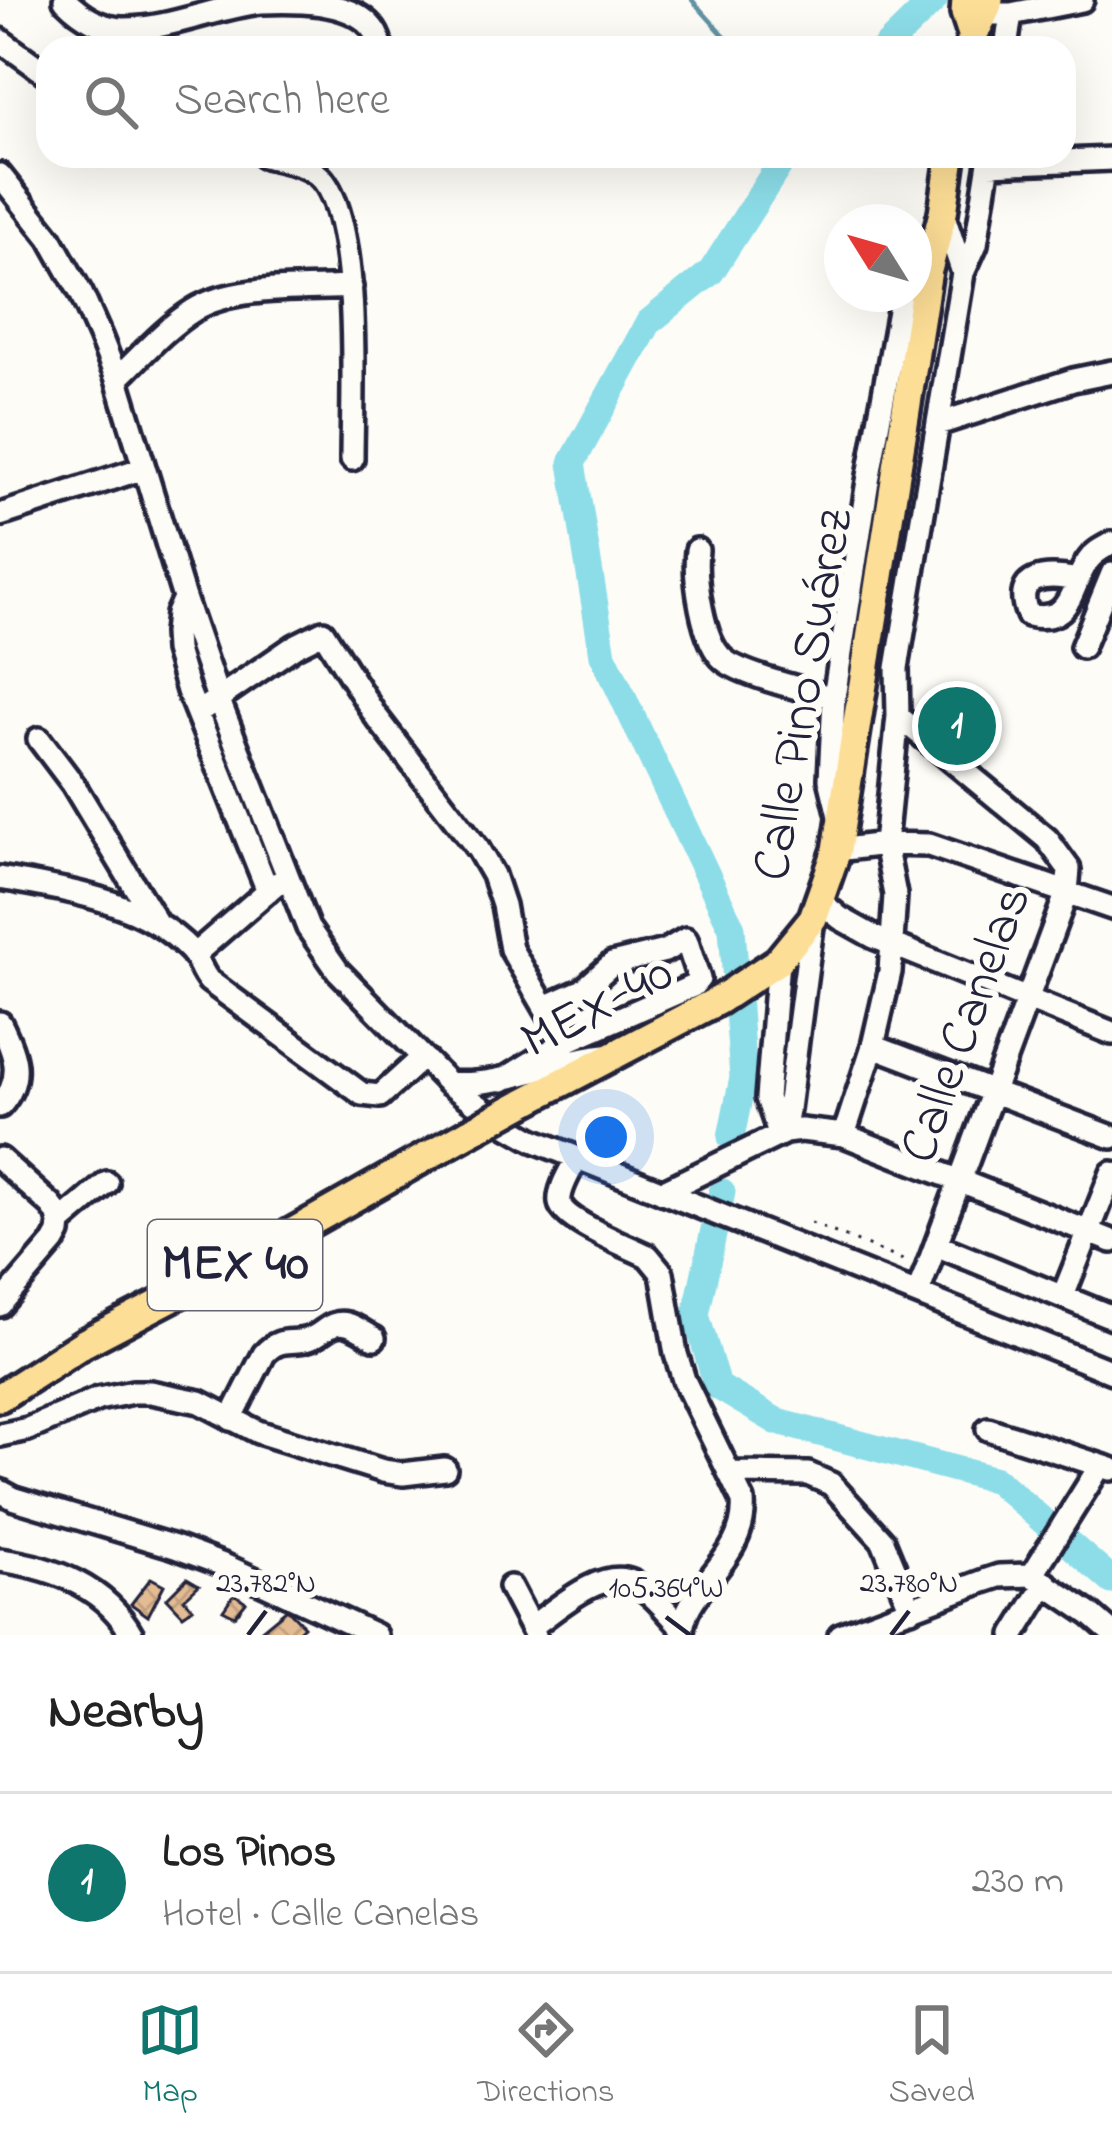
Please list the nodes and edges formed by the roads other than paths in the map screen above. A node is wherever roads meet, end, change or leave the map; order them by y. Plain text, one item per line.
1 (65, 0) edge
2 (1082, 0) edge
3 (980, 18) edge
4 (379, 36) edge
5 (0, 40) edge
6 (36, 66) edge
7 (1076, 159) edge
8 (1112, 159) edge
9 (306, 168) edge
10 (949, 168) edge
11 (989, 168) edge
12 (0, 176) edge
13 (943, 214) junction
14 (932, 244) edge
15 (963, 273) junction
16 (351, 286) junction
17 (899, 312) edge
18 (917, 312) edge
19 (1112, 372) edge
20 (117, 379) junction
21 (938, 424) junction
22 (352, 459) dead end
23 (144, 468) junction
24 (0, 515) edge
25 (1112, 543) edge
26 (697, 550) dead end
27 (1112, 574) edge
28 (1066, 578) junction
29 (184, 598) junction
30 (1082, 647) dead end
31 (218, 698) junction
32 (834, 698) junction
33 (196, 713) junction
34 (898, 716) junction
35 (38, 739) dead end
36 (249, 777) junction
37 (226, 788) junction
38 (839, 837) junction
39 (885, 844) junction
40 (286, 875) junction
41 (0, 878) edge
42 (268, 891) junction
43 (1067, 892) junction
44 (1112, 908) edge
45 (817, 910) junction
46 (160, 927) junction
47 (893, 945) junction
48 (195, 954) junction
49 (778, 961) junction
50 (1027, 999) junction
51 (545, 1007) junction
52 (0, 1022) edge
53 (1112, 1033) edge
54 (566, 1042) junction
55 (873, 1046) junction
56 (612, 1055) junction
57 (422, 1058) junction
58 (503, 1080) junction
59 (448, 1083) junction
60 (993, 1092) junction
61 (0, 1106) edge
62 (785, 1132) junction
63 (844, 1135) junction
64 (1112, 1137) edge
65 (577, 1158) junction
66 (0, 1159) edge
67 (1112, 1173) edge
68 (959, 1180) junction
69 (106, 1183) dead end
70 (662, 1192) junction
71 (60, 1223) junction
72 (1088, 1231) junction
73 (1112, 1241) edge
74 (936, 1245) junction
75 (918, 1293) junction
76 (1063, 1296) junction
77 (0, 1305) edge
78 (1112, 1317) edge
79 (374, 1338) dead end
80 (1112, 1372) edge
81 (0, 1397) edge
82 (231, 1419) junction
83 (988, 1430) dead end
84 (0, 1435) edge
85 (1106, 1468) edge
86 (445, 1469) dead end
87 (731, 1473) junction
88 (0, 1491) edge
89 (0, 1560) edge
90 (1040, 1572) junction
91 (510, 1587) dead end
92 (911, 1609) junction
93 (533, 1631) edge
94 (682, 1631) edge
95 (1112, 1633) edge
96 (131, 1635) edge
97 (375, 1635) edge
98 (840, 1635) edge
99 (1014, 1635) edge

1 - 4 street
2 - 3 street
5 - 6 street
7 - 8 street
9 - 16 street
10 - 13 main road, MEX 40
11 - 15 street
12 - 20 street
13 - 14 main road, MEX 40
13 - 15 street
15 - 21 street
16 - 20 street
16 - 22 street
17 - 32 street
18 - 38 main road, Calle Pino Suárez / MEX 40
19 - 21 street
20 - 23 street
21 - 34 street
23 - 24 street
23 - 29 street
25 - 28 street
26 - 32 street
27 - 30 street
28 - 28 street
29 - 31 street
29 - 33 street
31 - 33 street
31 - 36 street
31 - 51 street
32 - 38 street
33 - 37 street
34 - 39 street
34 - 43 street, Calle Canelas
35 - 46 street
36 - 37 street
36 - 40 street
37 - 42 street
38 - 39 street
38 - 45 main road, Calle Pino Suárez / MEX 40
39 - 43 street
39 - 47 street
40 - 42 street
40 - 57 street
41 - 46 street
42 - 48 street
43 - 44 street
43 - 50 street, Calle Canelas
45 - 47 street
45 - 49 main road, Calle Pino Suárez / MEX 40
45 - 62 street
46 - 48 street
47 - 50 street
47 - 55 street
48 - 57 street
49 - 56 main road, MEX-40 / MEX 40
49 - 62 street
50 - 53 street
50 - 60 street, Calle Canelas
51 - 54 street
51 - 54 street
52 - 61 street
54 - 58 street
55 - 60 street
55 - 63 street
56 - 58 street
56 - 81 main road, MEX-40 / MEX 40, bridge
57 - 59 street
58 - 59 street
59 - 65 street
60 - 64 street
60 - 68 street, Calle Canelas
62 - 63 street
62 - 70 street
63 - 68 street
65 - 70 street
65 - 87 street
66 - 71 street
67 - 72 street
68 - 72 street
68 - 74 street, Calle Canelas
69 - 71 street
70 - 75 street
71 - 77 street
72 - 73 street
72 - 76 street
74 - 75 street, Calle Canelas
74 - 76 street
75 - 80 street
76 - 78 street
79 - 82 street
82 - 84 street
82 - 86 street
83 - 85 street
85 - 90 street
87 - 92 street
87 - 94 street
88 - 97 street
89 - 96 street
90 - 92 street
90 - 95 street
90 - 99 street
91 - 93 street
92 - 98 street
93 - 94 street

